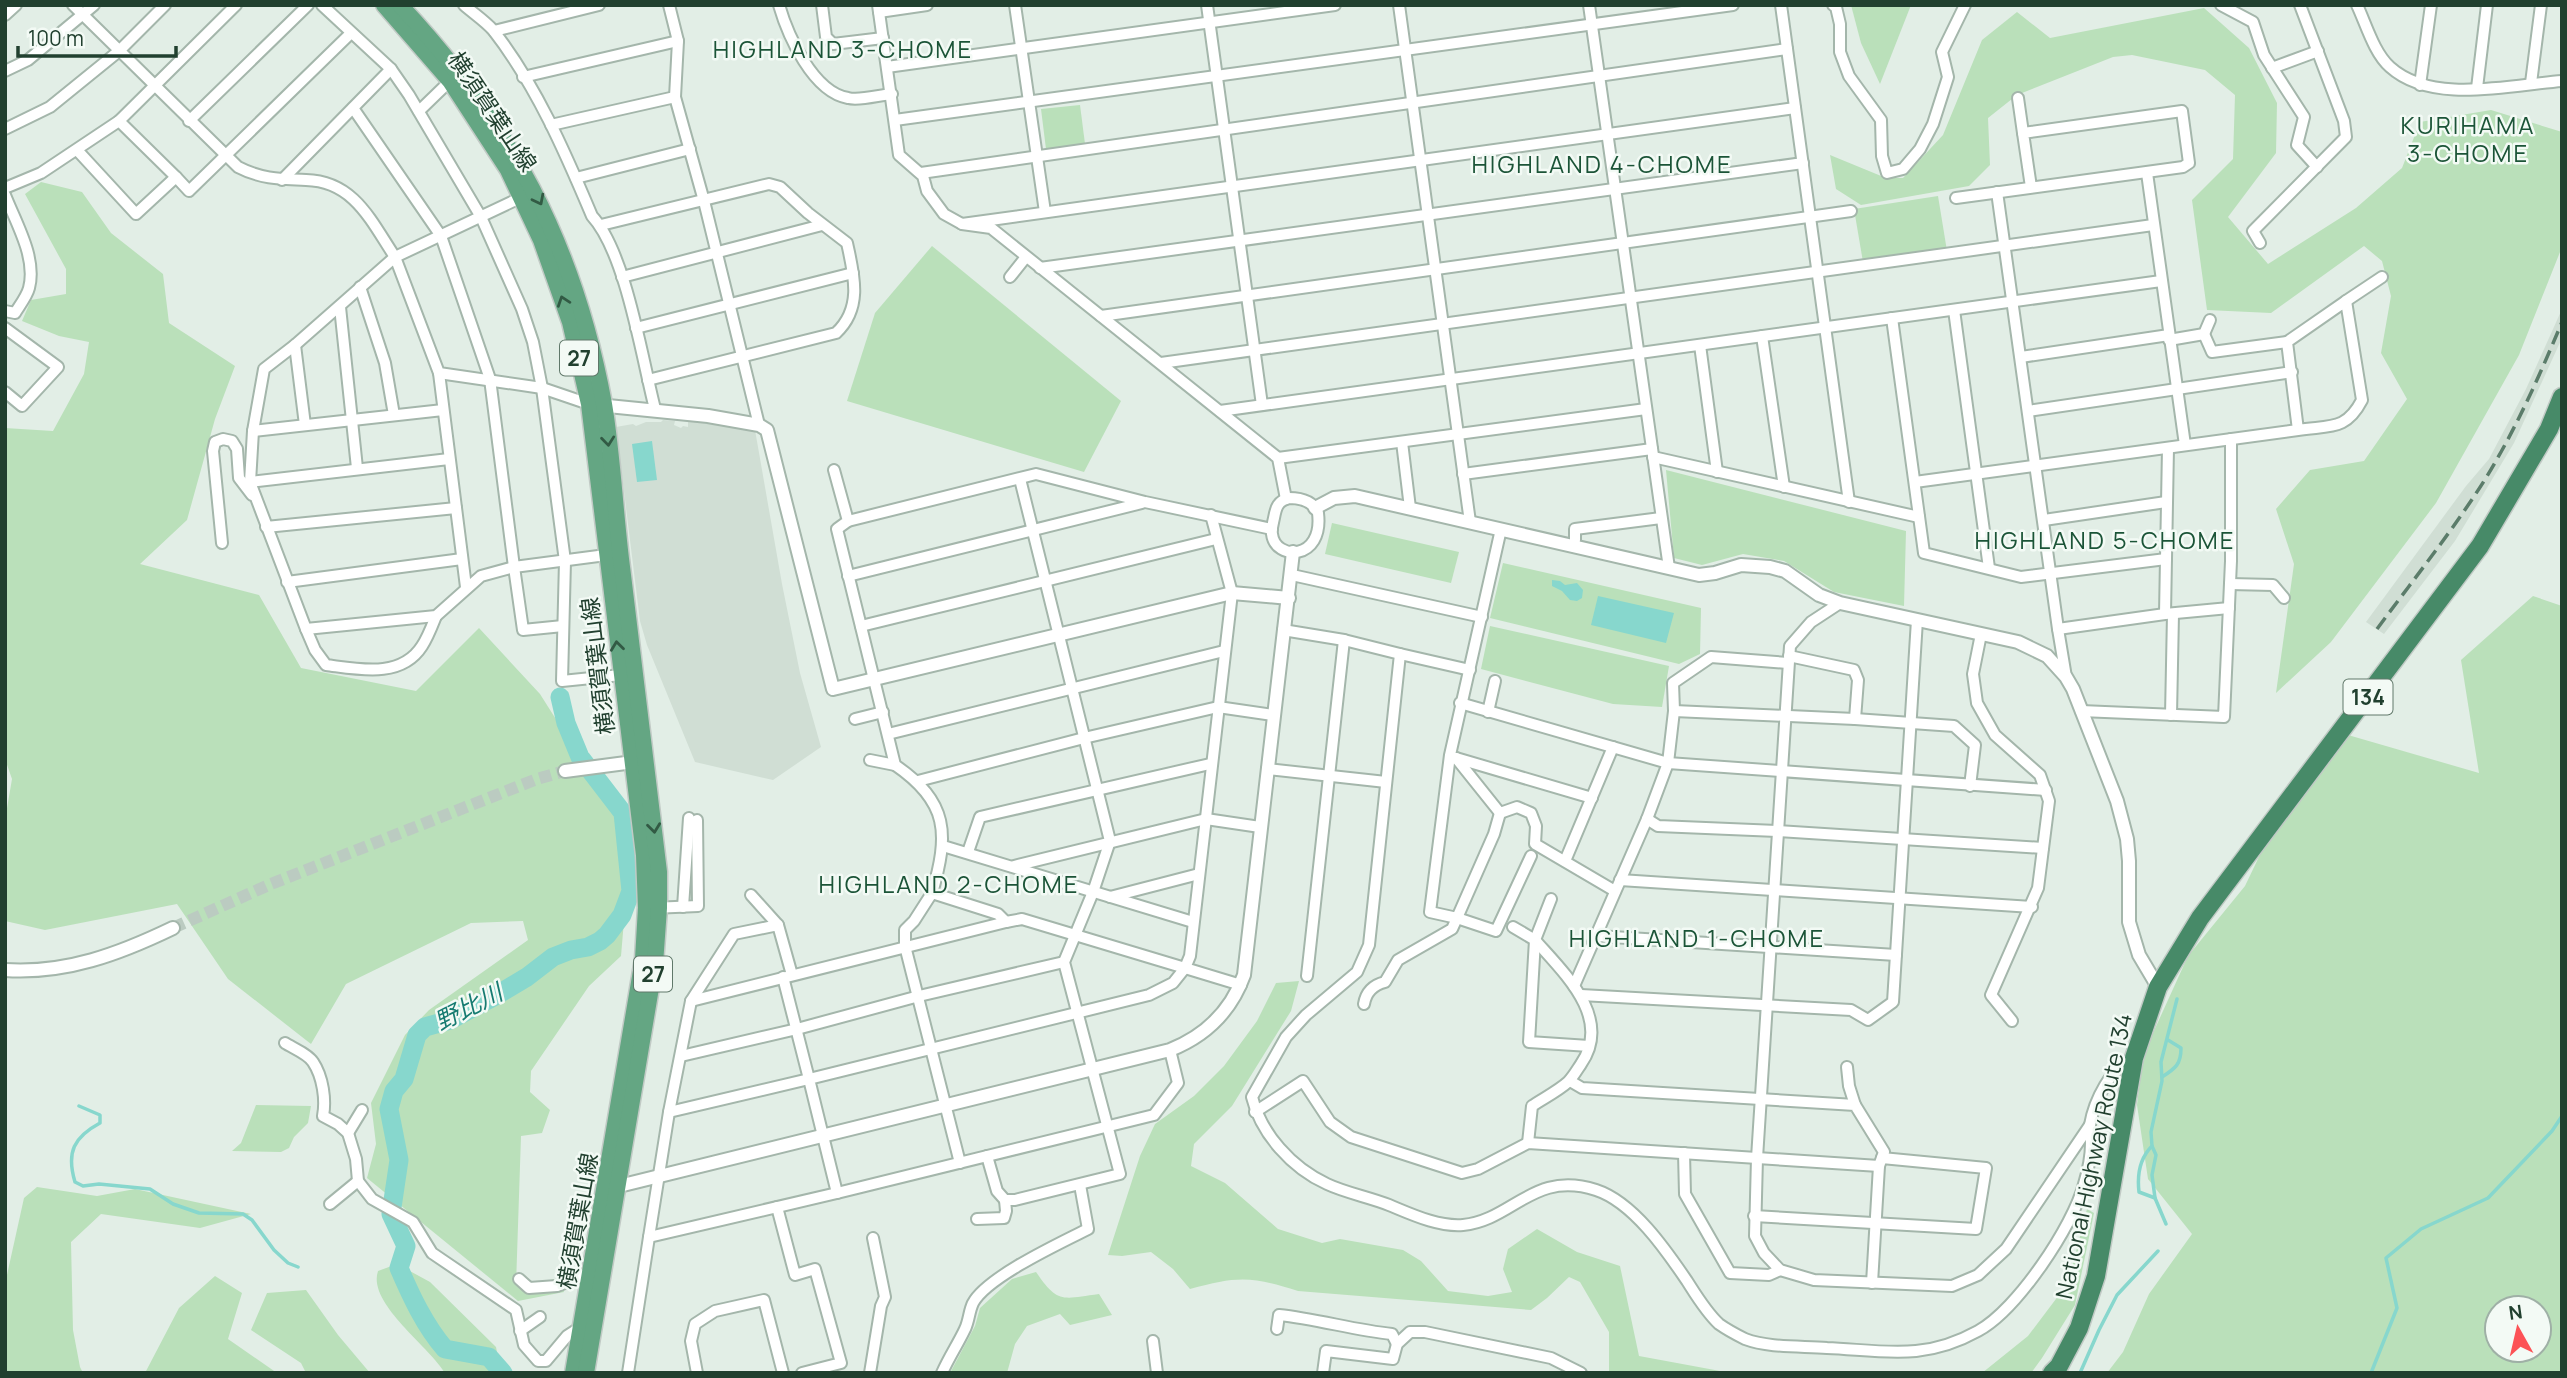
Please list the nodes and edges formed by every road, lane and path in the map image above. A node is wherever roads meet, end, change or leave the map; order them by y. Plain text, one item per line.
1 (16, 5) edge
2 (73, 5) edge
3 (94, 5) edge
4 (165, 5) edge
5 (236, 5) edge
6 (308, 5) edge
7 (322, 5) edge
8 (384, 5) edge
9 (400, 5) edge
10 (464, 5) edge
11 (599, 5) edge
12 (669, 5) edge
13 (779, 5) edge
14 (822, 5) edge
15 (927, 5) edge
16 (1016, 5) edge
17 (1207, 5) edge
18 (1335, 5) edge
19 (1399, 5) edge
20 (1589, 5) edge
21 (1733, 5) edge
22 (1781, 5) edge
23 (1833, 5) edge
24 (1965, 5) edge
25 (2221, 5) edge
26 (2300, 5) edge
27 (2357, 5) edge
28 (2431, 5) edge
29 (2487, 5) edge
30 (2541, 5) edge
31 (879, 9) edge
32 (5, 15) edge
33 (84, 16) junction
34 (1210, 23) junction
35 (1592, 25) junction
36 (494, 31) junction
37 (350, 34) junction
38 (883, 38) junction
39 (678, 41) junction
40 (1022, 49) junction
41 (1787, 49) junction
42 (1405, 50) junction
43 (119, 51) junction
44 (2318, 51) junction
45 (887, 67) junction
46 (2272, 68) junction
47 (391, 69) junction
48 (5, 71) edge
49 (1217, 76) junction
50 (1599, 76) junction
51 (523, 77) junction
52 (450, 81) junction
53 (2562, 81) edge
54 (2531, 83) junction
55 (154, 85) junction
56 (2420, 85) junction
57 (2477, 88) junction
58 (892, 94) junction
59 (675, 97) junction
60 (2018, 98) dead end
61 (1029, 102) junction
62 (1412, 103) junction
63 (353, 108) junction
64 (1795, 108) junction
65 (419, 111) junction
66 (895, 120) junction
67 (119, 121) junction
68 (189, 121) junction
69 (551, 125) junction
70 (5, 129) edge
71 (1224, 130) junction
72 (2023, 133) junction
73 (1607, 134) junction
74 (690, 149) junction
75 (77, 150) junction
76 (1037, 156) junction
77 (225, 157) junction
78 (1420, 160) junction
79 (1802, 163) junction
80 (2317, 167) junction
81 (921, 173) junction
82 (2147, 173) junction
83 (176, 177) junction
84 (576, 178) junction
85 (282, 180) junction
86 (1232, 186) junction
87 (2031, 187) junction
88 (5, 188) edge
89 (1615, 189) junction
90 (1997, 192) junction
91 (5, 195) edge
92 (522, 197) junction
93 (1956, 198) dead end
94 (704, 201) junction
95 (1851, 211) dead end
96 (1045, 212) junction
97 (1428, 215) junction
98 (481, 217) junction
99 (1810, 217) junction
100 (962, 224) junction
101 (601, 225) junction
102 (822, 225) junction
103 (2153, 225) junction
104 (441, 236) junction
105 (1240, 241) junction
106 (1623, 243) junction
107 (2260, 243) dead end
108 (2005, 246) junction
109 (717, 252) junction
110 (394, 257) junction
111 (1026, 257) junction
112 (1040, 268) junction
113 (1435, 269) junction
114 (1818, 272) junction
115 (853, 273) junction
116 (622, 277) junction
117 (1010, 277) dead end
118 (2382, 277) dead end
119 (2161, 281) junction
120 (360, 287) junction
121 (1247, 295) junction
122 (1631, 299) junction
123 (2346, 301) junction
124 (2013, 302) junction
125 (730, 304) junction
126 (340, 307) junction
127 (1954, 310) junction
128 (10, 312) edge
129 (1101, 316) junction
130 (1892, 318) junction
131 (2210, 320) dead end
132 (1443, 324) junction
133 (5, 327) edge
134 (1825, 327) junction
135 (636, 328) junction
136 (2204, 334) junction
137 (1762, 336) junction
138 (2169, 337) junction
139 (2287, 342) junction
140 (295, 345) junction
141 (1700, 345) junction
142 (1255, 350) junction
143 (1638, 353) junction
144 (742, 357) junction
145 (2021, 357) junction
146 (1161, 363) junction
147 (2292, 372) junction
148 (439, 373) junction
149 (490, 379) junction
150 (1450, 379) junction
151 (648, 380) junction
152 (542, 388) junction
153 (2177, 389) junction
154 (5, 392) edge
155 (2562, 397) edge
156 (596, 405) junction
157 (1262, 405) junction
158 (654, 409) junction
159 (1646, 409) junction
160 (443, 410) junction
161 (1220, 411) junction
162 (2028, 411) junction
163 (394, 415) junction
164 (352, 419) junction
165 (305, 425) junction
166 (759, 425) junction
167 (2298, 430) junction
168 (253, 431) junction
169 (1458, 434) junction
170 (2231, 439) junction
171 (1402, 442) junction
172 (2185, 445) junction
173 (2168, 448) junction
174 (1652, 453) junction
175 (1278, 458) junction
176 (449, 459) junction
177 (2036, 466) junction
178 (357, 468) junction
179 (834, 470) dead end
180 (1717, 471) junction
181 (1463, 474) junction
182 (1976, 474) junction
183 (1020, 479) junction
184 (250, 482) junction
185 (1915, 482) junction
186 (1784, 487) junction
187 (1286, 499) junction
188 (1144, 502) junction
189 (1849, 502) junction
190 (2166, 502) junction
191 (258, 503) junction
192 (456, 508) junction
193 (1315, 508) junction
194 (1410, 508) junction
195 (1211, 514) junction
196 (1919, 517) junction
197 (1661, 518) junction
198 (2044, 520) junction
199 (848, 521) junction
200 (1470, 522) junction
201 (266, 527) junction
202 (1272, 529) junction
203 (1502, 529) junction
204 (1033, 530) junction
205 (1216, 539) junction
206 (1575, 540) dead end
207 (222, 543) dead end
208 (1293, 552) junction
209 (606, 555) junction
210 (462, 559) junction
211 (2166, 559) junction
212 (565, 561) junction
213 (514, 566) junction
214 (1669, 568) junction
215 (1989, 568) junction
216 (1292, 575) junction
217 (2050, 575) junction
218 (848, 576) junction
219 (1045, 580) junction
220 (286, 582) junction
221 (2230, 584) junction
222 (466, 587) junction
223 (1232, 593) junction
224 (1289, 598) junction
225 (2284, 598) dead end
226 (1840, 603) junction
227 (2229, 608) junction
228 (2169, 614) junction
229 (436, 616) junction
230 (1482, 617) junction
231 (1917, 620) junction
232 (563, 626) junction
233 (861, 626) junction
234 (306, 629) junction
235 (2058, 629) junction
236 (1283, 630) junction
237 (1982, 634) junction
238 (1059, 635) junction
239 (1344, 640) junction
240 (1223, 651) junction
241 (1400, 654) junction
242 (1789, 659) junction
243 (1470, 670) junction
244 (621, 675) junction
245 (2066, 677) junction
246 (875, 679) junction
247 (1495, 681) dead end
248 (1072, 688) junction
249 (1460, 704) junction
250 (1218, 707) junction
251 (1674, 711) junction
252 (2081, 711) junction
253 (883, 712) junction
254 (1488, 712) junction
255 (1273, 715) junction
256 (1785, 715) junction
257 (2171, 715) junction
258 (855, 719) dead end
259 (1854, 719) junction
260 (1910, 722) junction
261 (888, 734) junction
262 (1084, 738) junction
263 (1613, 747) junction
264 (1453, 756) junction
265 (870, 760) dead end
266 (639, 762) junction
267 (1668, 763) junction
268 (1210, 764) junction
269 (895, 765) junction
270 (1267, 769) junction
271 (570, 771) tunnel mouth
272 (1781, 772) junction
273 (1330, 776) junction
274 (918, 781) junction
275 (1906, 781) junction
276 (1386, 782) junction
277 (1970, 786) junction
278 (1097, 790) junction
279 (2046, 790) junction
280 (1592, 798) junction
281 (1500, 813) junction
282 (693, 819) dead end
283 (1206, 819) junction
284 (1647, 819) junction
285 (1260, 827) junction
286 (1777, 831) junction
287 (1902, 839) junction
288 (1110, 841) junction
289 (943, 846) junction
290 (2043, 848) junction
291 (968, 852) junction
292 (1531, 856) dead end
293 (1565, 861) junction
294 (1013, 866) junction
295 (1199, 874) junction
296 (1618, 885) junction
297 (1773, 890) junction
298 (1093, 892) junction
299 (932, 893) junction
300 (751, 895) dead end
301 (1110, 897) junction
302 (1900, 898) junction
303 (1551, 899) dead end
304 (2032, 907) junction
305 (653, 908) junction
306 (1457, 918) junction
307 (1006, 922) junction
308 (1193, 922) junction
309 (778, 925) junction
310 (1513, 926) dead end
311 (173, 928) tunnel mouth
312 (1076, 935) junction
313 (1597, 936) junction
314 (1535, 940) junction
315 (905, 946) junction
316 (1770, 947) junction
317 (1896, 955) junction
318 (1065, 962) junction
319 (1185, 968) junction
320 (5, 970) edge
321 (788, 976) junction
322 (1307, 976) dead end
323 (1241, 985) junction
324 (2158, 987) junction
325 (1578, 991) junction
326 (919, 996) junction
327 (691, 1001) junction
328 (1364, 1004) dead end
329 (1767, 1006) junction
330 (1078, 1013) junction
331 (2012, 1021) dead end
332 (797, 1029) junction
333 (285, 1043) dead end
334 (1589, 1046) junction
335 (932, 1049) junction
336 (1170, 1050) junction
337 (681, 1056) junction
338 (2134, 1058) junction
339 (1847, 1067) dead end
340 (1092, 1069) junction
341 (809, 1079) junction
342 (1570, 1081) junction
343 (1760, 1099) junction
344 (945, 1105) junction
345 (1855, 1105) junction
346 (362, 1110) dead end
347 (669, 1112) junction
348 (1255, 1112) junction
349 (2090, 1125) junction
350 (1107, 1127) junction
351 (348, 1133) junction
352 (823, 1135) junction
353 (1528, 1143) junction
354 (1684, 1153) junction
355 (987, 1156) junction
356 (1757, 1158) junction
357 (1881, 1162) junction
358 (960, 1163) junction
359 (658, 1176) junction
360 (358, 1181) junction
361 (613, 1185) junction
362 (1080, 1185) junction
363 (837, 1193) junction
364 (1005, 1200) junction
365 (330, 1204) dead end
366 (777, 1208) junction
367 (1754, 1216) junction
368 (978, 1219) dead end
369 (1876, 1223) junction
370 (649, 1237) junction
371 (873, 1238) dead end
372 (597, 1270) junction
373 (1780, 1270) junction
374 (520, 1279) dead end
375 (1872, 1283) junction
376 (540, 1317) dead end
377 (581, 1327) junction
378 (1277, 1329) dead end
379 (520, 1331) junction
380 (1362, 1331) junction
381 (1153, 1340) dead end
382 (1397, 1344) junction
383 (1359, 1353) junction
384 (545, 1361) junction
385 (541, 1373) edge
386 (573, 1373) edge
387 (586, 1373) edge
388 (628, 1373) edge
389 (697, 1373) edge
390 (783, 1373) edge
391 (802, 1373) edge
392 (870, 1373) edge
393 (942, 1373) edge
394 (1157, 1373) edge
395 (1323, 1373) edge
396 (1581, 1373) edge
397 (2052, 1373) edge

1 - 32 street
2 - 33 street
3 - 33 street
4 - 43 street
5 - 55 street
6 - 68 street
7 - 37 street
8 - 52 main road, 横須賀葉山線 / 27
9 -> 156 main road, 横須賀葉山線 / 27
10 - 36 street
11 - 36 street
12 - 39 street
13 - 58 street
14 - 38 street
15 - 31 street
16 - 40 street
17 - 34 street
18 - 34 street
19 - 42 street
20 - 35 street
21 - 35 street
22 - 41 street
23 - 24 street
25 - 46 street
26 - 44 street
27 - 56 street
28 - 56 street
29 - 57 street
30 - 54 street
31 - 38 street
33 - 43 street
33 - 48 street
34 - 40 street
34 - 49 street
35 - 42 street
35 - 50 street
36 - 51 street
37 - 47 street
37 - 77 street
38 - 45 street
39 - 51 street
39 - 59 street
40 - 45 street
40 - 61 street
41 - 50 street
41 - 64 street
42 - 49 street
42 - 62 street
43 - 55 street
43 - 70 street
44 - 46 street
44 - 80 street
45 - 58 street
46 - 80 street
47 - 63 street
47 - 65 street
49 - 61 street
49 - 71 street
50 - 62 street
50 - 73 street
51 - 69 street
52 - 65 street
52 - 92 main road, 横須賀葉山線 / 27
53 - 54 street
54 - 57 street
55 - 67 street
55 - 68 street
56 - 57 street
58 - 66 street
59 - 69 street
59 - 74 street
60 - 72 street
61 - 66 street
61 - 76 street
62 - 71 street
62 - 78 street
63 - 85 street
63 - 104 street
64 - 73 street
64 - 79 street
65 - 98 street
66 - 81 street
67 - 75 street
67 - 83 street
68 - 77 street
69 - 84 street
71 - 76 street
71 - 86 street
72 - 82 street
72 - 87 street
73 - 78 street
73 - 89 street
74 - 84 street
74 - 94 street
75 - 83 street
75 - 88 street
76 - 81 street
76 - 96 street
77 - 83 street
77 - 85 street
78 - 86 street
78 - 97 street
79 - 89 street
79 - 99 street
80 - 107 street
81 - 100 street
82 - 87 street
82 - 103 street
84 - 101 street
85 - 110 street
86 - 96 street
86 - 105 street
87 - 90 street
89 - 97 street
89 - 106 street
90 - 93 street
90 - 108 street
91 - 128 street
92 - 98 street
156 -> 92 main road, 横須賀葉山線 / 27
94 - 101 street
94 - 102 street
94 - 109 street
95 - 99 street
96 - 100 street
97 - 105 street
97 - 113 street
98 - 104 street
98 - 152 street
99 - 106 street
99 - 114 street
100 - 111 street
101 - 116 street
102 - 109 street
102 - 115 street
103 - 108 street
103 - 119 street
104 - 110 street
104 - 149 street
105 - 112 street
105 - 121 street
106 - 113 street
106 - 122 street
108 - 114 street
108 - 124 street
109 - 116 street
109 - 125 street
110 - 120 street
110 - 148 street
111 - 112 street
111 - 117 street
112 - 129 street
113 - 121 street
113 - 132 street
114 - 122 street
114 - 134 street
115 - 125 street
115 - 144 street
116 - 135 street
118 - 123 street
119 - 124 street
119 - 138 street
120 - 126 street
120 - 163 street
121 - 129 street
121 - 142 street
122 - 132 street
122 - 143 street
123 - 139 street
123 - 167 street
124 - 127 street
124 - 145 street
125 - 135 street
125 - 144 street
126 - 140 street
126 - 164 street
127 - 130 street
127 - 182 street
128 - 133 street
129 - 146 street
130 - 134 street
130 - 185 street
131 - 136 street
132 - 142 street
132 - 150 street
133 - 154 street
134 - 137 street
134 - 189 street
135 - 151 street
136 - 138 street
136 - 139 street
137 - 141 street
137 - 186 street
138 - 145 street
138 - 153 street
139 - 147 street
140 - 165 street
140 - 168 street
141 - 143 street
141 - 180 street
142 - 146 street
142 - 157 street
143 - 150 street
143 - 159 street
144 - 151 street
144 - 166 street
145 - 162 street
146 - 161 street
147 - 153 street
147 - 167 street
148 - 149 street
148 - 160 street
149 - 152 street
149 - 213 street
150 - 157 street
150 - 169 street
151 - 158 street
152 - 156 street
152 - 212 street
153 - 162 street
153 - 172 street
155 - 324 highway, National Highway Route 134 / 134
156 - 158 street
156 - 209 main road, 横須賀葉山線 / 27
156 -> 266 main road, 横須賀葉山線 / 27
157 - 161 street
158 - 166 street
159 - 169 street
159 - 174 street
160 - 163 street
160 - 176 street
161 - 175 street
162 - 177 street
163 - 164 street
164 - 165 street
164 - 178 street
165 - 168 street
166 - 246 street
167 - 170 street
168 - 184 street
169 - 171 street
169 - 181 street
170 - 172 street
170 - 221 street
171 - 175 street
171 - 194 street
172 - 173 street
173 - 177 street
173 - 190 street
174 - 180 street
174 - 181 street
174 - 197 street
175 - 187 street
176 - 178 street
176 - 192 street
177 - 182 street
177 - 198 street
178 - 184 street
179 - 199 street
180 - 186 street
181 - 200 street
182 - 185 street
182 - 215 street
183 - 188 street
183 - 199 street
183 - 204 street
184 - 191 street
185 - 196 street
186 - 189 street
187 - 193 street
187 - 202 street
188 - 195 street
188 - 204 street
189 - 196 street
190 - 198 street
190 - 211 street
191 - 201 street
191 - 207 street
192 - 201 street
192 - 210 street
193 - 194 street
193 - 208 street
194 - 200 street
195 - 202 street
195 - 205 street
196 - 215 street
197 - 206 street
197 - 214 street
198 - 217 street
199 - 218 street
200 - 203 street
201 - 220 street
202 - 208 street
203 - 214 street
203 - 230 street
204 - 218 street
204 - 219 street
205 - 219 street
205 - 223 street
208 - 216 street
209 - 212 street
244 -> 209 main road, 横須賀葉山線 / 27
210 - 220 street
210 - 222 street
211 - 217 street
211 - 228 street
212 - 213 street
212 - 232 street
213 - 222 street
213 - 232 street
214 - 226 street
215 - 217 street
216 - 224 street
216 - 230 street
217 - 235 street
218 - 233 street
219 - 233 street
219 - 238 street
220 - 234 street
221 - 225 street
221 - 227 street
222 - 229 street
223 - 224 street
223 - 238 street
223 - 240 street
224 - 236 street
226 - 231 street
226 - 242 street
227 - 228 street
227 - 257 street
228 - 235 street
228 - 257 street
229 - 234 street
229 - 234 street
230 - 243 street
231 - 237 street
231 - 260 street
232 - 244 street
233 - 246 street
235 - 245 street
236 - 239 street
236 - 255 street
237 - 245 street
237 - 279 street
238 - 246 street
238 - 248 street
239 - 241 street
239 - 273 street
240 - 248 street
240 - 250 street
241 - 243 street
241 - 276 street
242 - 251 street
242 - 256 street
242 - 259 street
243 - 249 street
244 - 266 main road, 横須賀葉山線 / 27
245 - 252 street
246 - 253 street
247 - 254 street
248 - 261 street
248 - 262 street
249 - 254 street
249 - 264 street
250 - 255 street
250 - 262 street
250 - 268 street
251 - 256 street
251 - 267 street
252 - 257 street
252 - 324 street
253 - 258 street
253 - 261 street
254 - 263 street
255 - 270 street
256 - 259 street
256 - 272 street
259 - 260 street
260 - 275 street
260 - 277 street
261 - 269 street
262 - 274 street
262 - 278 street
263 - 267 street
263 - 280 street
264 - 280 street
264 - 281 street
264 - 306 street
265 - 269 street
266 - 271 street
266 - 305 main road, 横須賀葉山線 / 27
267 - 272 street
267 - 284 street
268 - 278 street
268 - 283 street
269 - 274 street
270 - 273 street
270 - 285 street
272 - 275 street
272 - 286 street
273 - 276 street
273 - 322 street
274 - 289 street
275 - 277 street
275 - 287 street
276 - 348 street
277 - 279 street
278 - 288 street
278 - 291 street
279 - 290 street
280 - 293 street
281 - 293 street
281 - 306 street
282 - 305 street
283 - 285 street
283 - 288 street
283 - 295 street
284 - 286 street
284 - 296 street
285 - 323 street
286 - 287 street
286 - 297 street
287 - 290 street
287 - 302 street
288 - 294 street
288 - 298 street
289 - 291 street
289 - 299 street
290 - 304 street
291 - 294 street
292 - 306 street
293 - 296 street
294 - 298 street
295 - 301 street
295 - 308 street
296 - 297 street
296 - 313 street
297 - 302 street
297 - 316 street
298 - 301 street
298 - 312 street
299 - 307 street
299 - 315 street
300 - 309 street
301 - 308 street
302 - 304 street
302 - 317 street
303 - 314 street
304 - 331 street
305 - 361 main road, 横須賀葉山線 / 27
306 - 328 street
307 - 312 street
307 - 315 street
308 - 319 street
309 - 321 street
309 - 327 street
310 - 314 street
311 - 320 street
312 - 318 street
312 - 319 street
313 - 316 street
313 - 325 street
314 - 325 street
314 - 334 street
315 - 321 street
315 - 326 street
316 - 317 street
316 - 329 street
317 - 329 street
318 - 326 street
318 - 330 street
319 - 323 street
319 - 330 street
321 - 327 street
321 - 332 street
323 - 336 street
324 - 338 highway, National Highway Route 134 / 134
325 - 329 street
325 - 334 street
326 - 332 street
326 - 335 street
327 - 337 street
329 - 343 street
330 - 335 street
330 - 340 street
332 - 337 street
332 - 341 street
333 - 351 street
334 - 342 street
335 - 341 street
335 - 344 street
336 - 340 street
336 - 350 street
337 - 347 street
338 - 349 street
338 - 397 highway, National Highway Route 134 / 134
339 - 345 street
340 - 344 street
340 - 350 street
341 - 347 street
341 - 352 street
342 - 343 street
342 - 353 street
343 - 345 street
343 - 356 street
344 - 352 street
344 - 358 street
345 - 357 street
346 - 351 street
347 - 359 street
348 - 349 street
348 - 353 street
349 - 375 street
350 - 355 street
350 - 362 street
351 - 360 street
352 - 359 street
352 - 363 street
353 - 354 street
354 - 356 street
354 - 373 street
355 - 358 street
355 - 364 street
356 - 357 street
356 - 367 street
357 - 369 street
357 - 369 street
358 - 363 street
359 - 361 street
359 - 370 street
360 - 365 street
360 - 379 street
361 - 372 main road, 横須賀葉山線 / 27
362 - 364 street
362 - 393 street
363 - 366 street
364 - 368 street
366 - 370 street
366 - 391 street
367 - 369 street
367 - 373 street
369 - 375 street
370 - 388 street
371 - 392 street
372 - 374 street
372 - 377 main road, 横須賀葉山線 / 27
372 - 387 main road, 横須賀葉山線 / 27
373 - 375 street
376 - 379 street
377 - 384 street
377 - 386 main road, 横須賀葉山線 / 27
378 - 380 street
379 - 384 street
380 - 382 street
380 - 383 street
381 - 394 street
382 - 383 street
382 - 396 street
383 - 395 street
384 - 385 street
389 - 390 street

